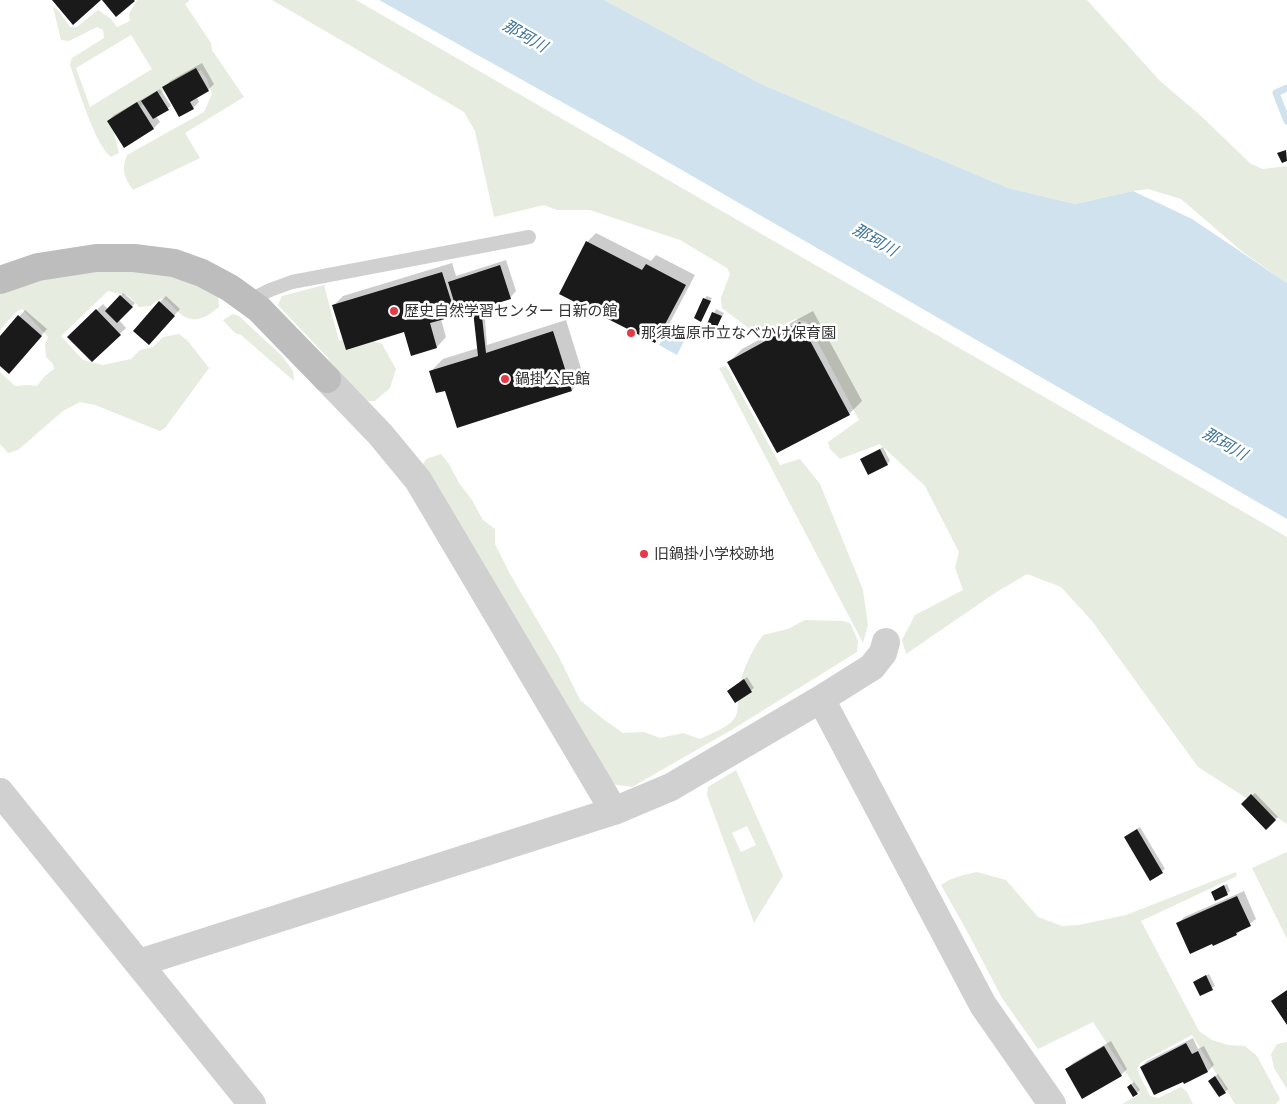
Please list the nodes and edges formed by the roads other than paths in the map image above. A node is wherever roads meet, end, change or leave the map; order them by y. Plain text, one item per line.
1 (529, 238) dead end
2 (0, 280) edge
3 (248, 301) junction
4 (886, 642) dead end
5 (820, 700) junction
6 (0, 792) edge
7 (614, 811) junction
8 (138, 963) junction
9 (252, 1104) edge
10 (1052, 1104) edge

1 - 3 lane
2 - 3 street
3 - 7 street
4 - 5 street
5 - 7 street
5 - 10 street
6 - 8 street
7 - 8 street
8 - 9 street

